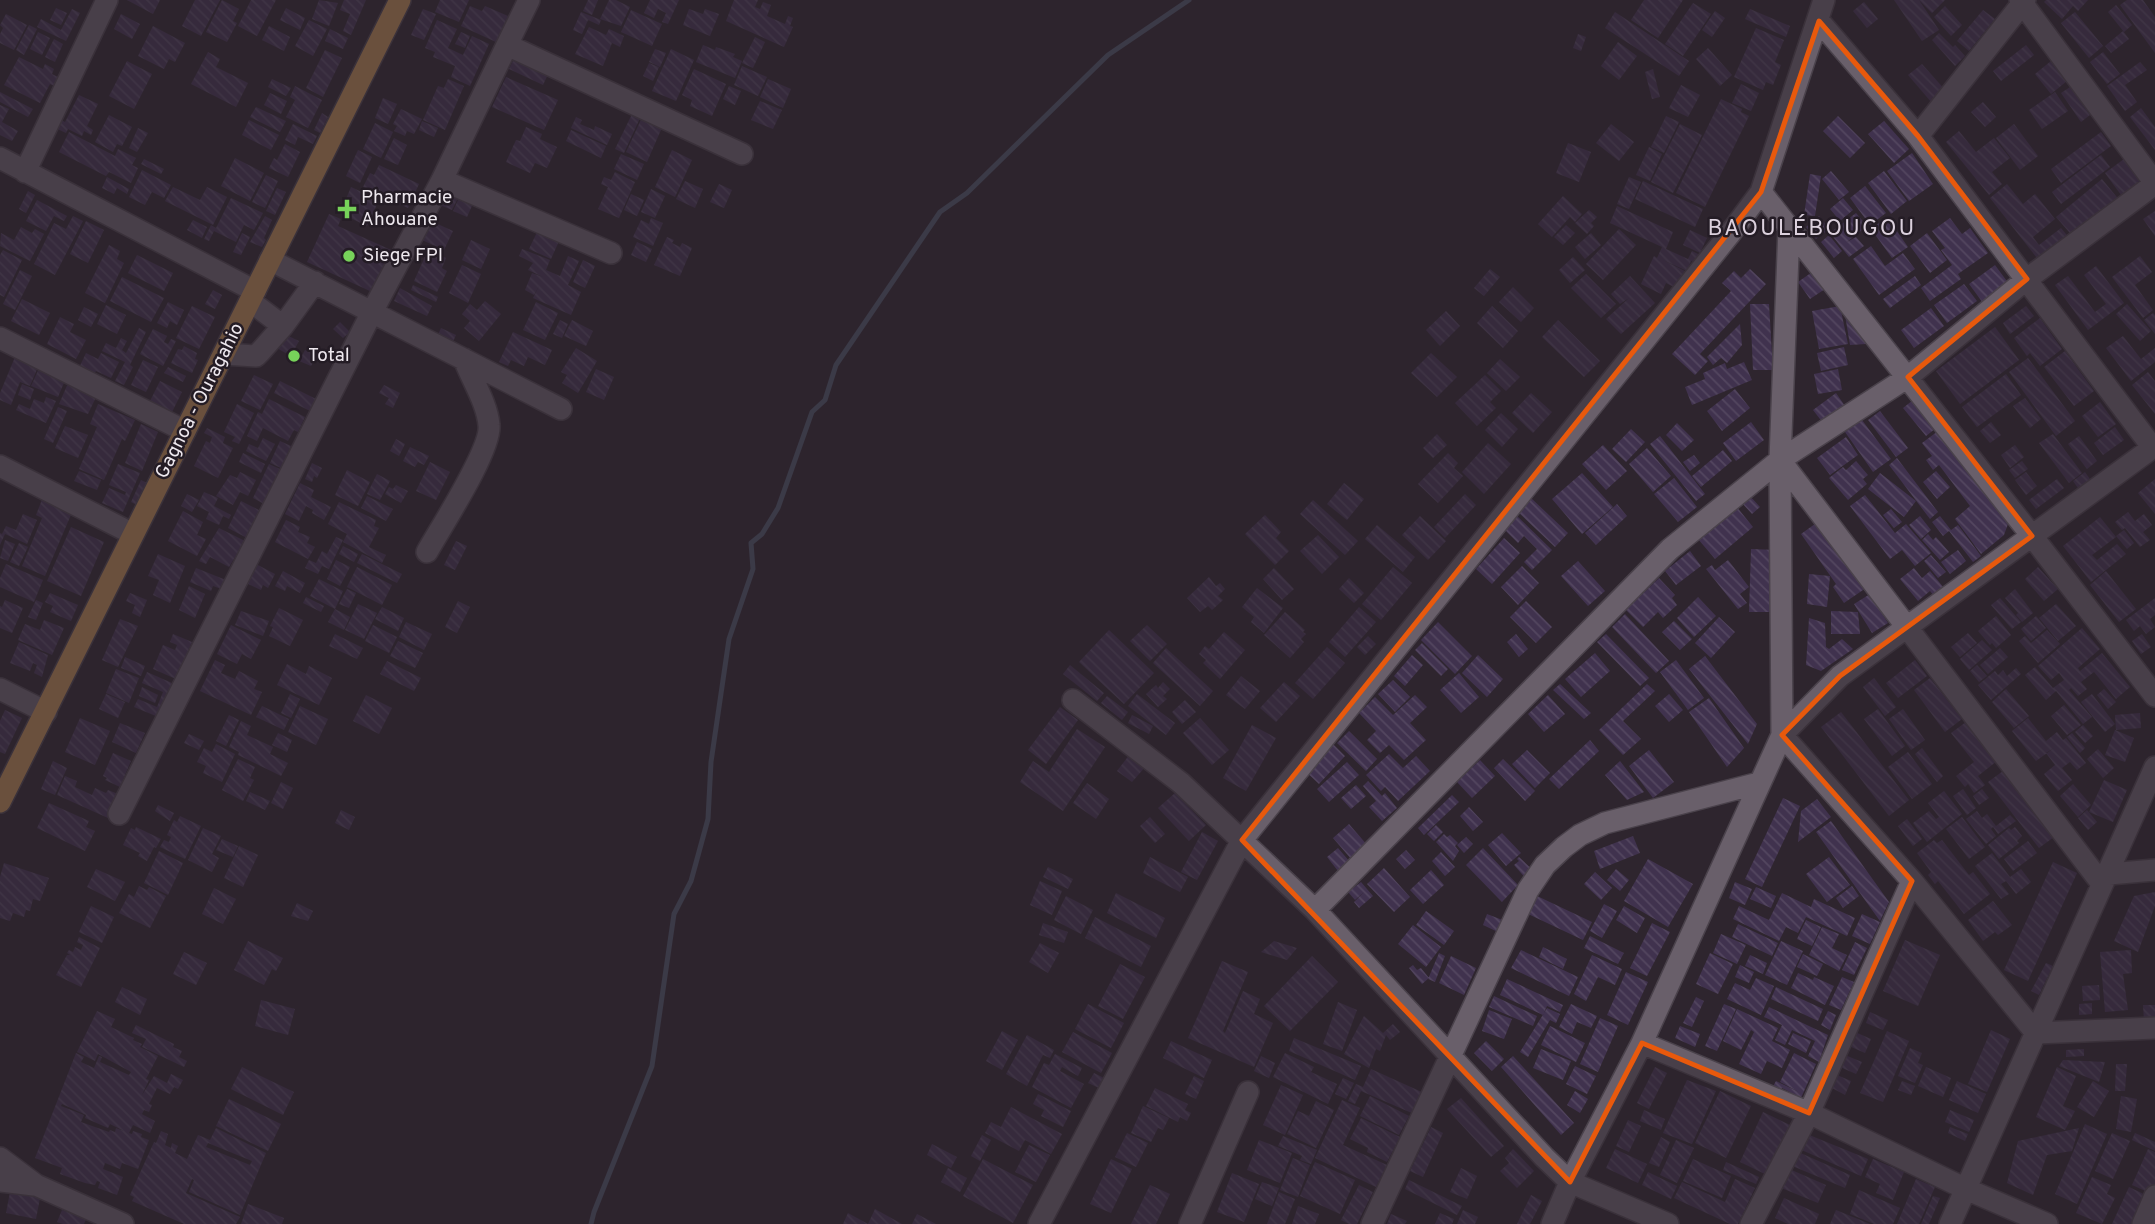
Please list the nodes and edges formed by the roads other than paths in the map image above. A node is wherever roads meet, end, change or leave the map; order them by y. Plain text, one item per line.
1 (107, 0) edge
2 (400, 0) edge
3 (528, 0) edge
4 (1824, 0) edge
5 (2023, 1) edge
6 (1819, 21) junction
7 (507, 45) junction
8 (1918, 136) junction
9 (742, 154) dead end
10 (0, 158) edge
11 (24, 172) junction
12 (442, 180) junction
13 (2155, 184) edge
14 (1761, 192) junction
15 (1789, 228) junction
16 (611, 253) dead end
17 (270, 260) junction
18 (2026, 279) junction
19 (315, 282) junction
20 (253, 296) junction
21 (372, 312) junction
22 (283, 326) junction
23 (0, 338) edge
24 (224, 354) junction
25 (464, 359) junction
26 (1908, 377) junction
27 (561, 409) dead end
28 (185, 431) junction
29 (2154, 447) edge
30 (1780, 460) junction
31 (0, 466) edge
32 (133, 534) junction
33 (2032, 536) junction
34 (427, 552) dead end
35 (1908, 626) junction
36 (0, 689) edge
37 (2155, 696) edge
38 (1073, 700) dead end
39 (46, 712) junction
40 (1782, 735) junction
41 (2155, 767) edge
42 (1759, 783) junction
43 (0, 802) edge
44 (119, 814) dead end
45 (1242, 840) junction
46 (2155, 870) edge
47 (2106, 879) junction
48 (1912, 881) junction
49 (1315, 910) junction
50 (2155, 1028) edge
51 (2036, 1033) junction
52 (1642, 1042) junction
53 (1450, 1055) junction
54 (1248, 1092) dead end
55 (1809, 1114) junction
56 (0, 1158) edge
57 (0, 1181) edge
58 (1570, 1182) junction
59 (36, 1185) junction
60 (1966, 1189) junction
61 (2155, 1196) edge
62 (123, 1224) edge
63 (1039, 1224) edge
64 (1190, 1224) edge
65 (1372, 1224) edge
66 (1552, 1224) edge
67 (1668, 1224) edge
68 (1751, 1224) edge
69 (1950, 1224) edge
70 (2047, 1224) edge
71 (2143, 1224) edge

1 - 11 street
2 - 17 main road, Gagnoa - Ouragahio
3 - 7 street
4 - 6 street
5 - 8 street
5 - 13 street
6 - 8 street
6 - 14 street
7 - 9 street
7 - 12 street
8 - 18 street
10 - 11 street
11 - 20 street
12 - 16 street
12 - 21 street
13 - 18 street
14 - 15 street
14 - 45 street
15 - 26 street
15 - 30 street
17 - 19 street
17 - 20 main road, Gagnoa - Ouragahio
18 - 26 street
18 - 29 street
19 - 21 street
19 - 22 street
20 - 22 street
20 - 24 main road, Gagnoa - Ouragahio
21 - 25 street
21 - 44 street
22 - 24 street
23 - 28 street
24 - 28 main road, Gagnoa - Ouragahio
25 - 27 street
25 - 34 street
26 - 30 street
26 - 33 street
28 - 32 main road, Gagnoa - Ouragahio
29 - 33 street
30 - 35 street
30 - 40 street
30 - 49 street
31 - 32 street
32 - 39 main road, Gagnoa - Ouragahio
33 - 35 street
33 - 37 street
35 - 40 street
35 - 47 street
36 - 39 street
38 - 45 street
39 - 43 main road, Gagnoa - Ouragahio
40 - 42 street
40 - 48 street
41 - 47 street
42 - 52 street
42 - 53 street
45 - 49 street
45 - 63 street
46 - 47 street
47 - 51 street
48 - 51 street
48 - 55 street
49 - 53 street
50 - 51 street
51 - 60 street
52 - 55 street
52 - 58 street
53 - 58 street
53 - 65 street
54 - 64 street
55 - 60 street
55 - 68 street
56 - 59 street
57 - 59 street
58 - 66 street
58 - 67 street
59 - 62 street
60 - 69 street
60 - 70 street
61 - 71 street

